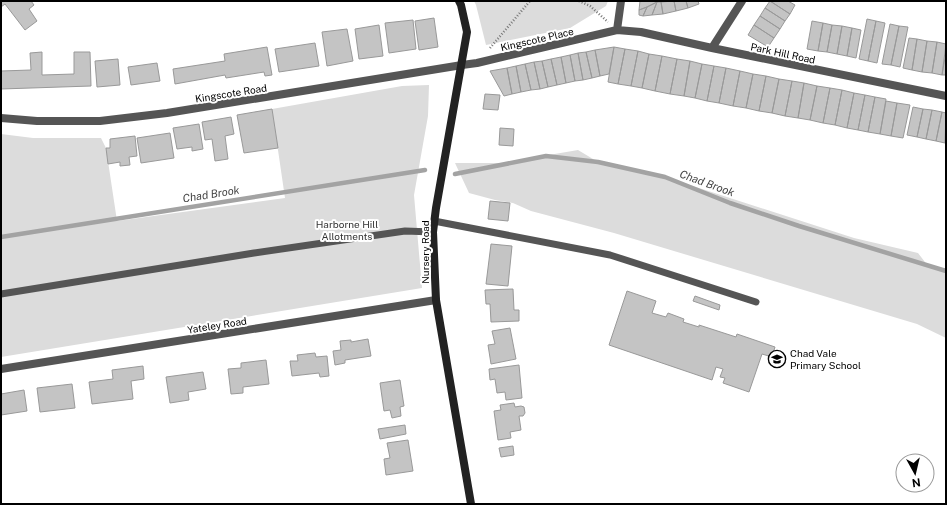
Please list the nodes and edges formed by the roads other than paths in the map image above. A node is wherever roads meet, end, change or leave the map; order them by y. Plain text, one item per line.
1 (459, 1) edge
2 (621, 1) edge
3 (742, 1) edge
4 (617, 30) junction
5 (712, 48) junction
6 (462, 65) junction
7 (946, 96) edge
8 (1, 118) edge
9 (434, 221) junction
10 (433, 232) junction
11 (1, 294) edge
12 (436, 300) junction
13 (756, 302) dead end
14 (1, 369) edge
15 (471, 504) edge

1 - 6 main road, Nursery Road
2 - 4 street
3 - 5 street
4 - 5 street, Park Hill Road
4 - 6 street, Kingscote Place
5 - 7 street, Park Hill Road
6 - 8 street, Kingscote Road
6 - 9 main road, Nursery Road
9 - 10 main road, Nursery Road
9 - 13 lane
10 - 11 lane
10 - 12 main road, Nursery Road
12 - 14 street, Yateley Road
12 - 15 main road, Nursery Road

